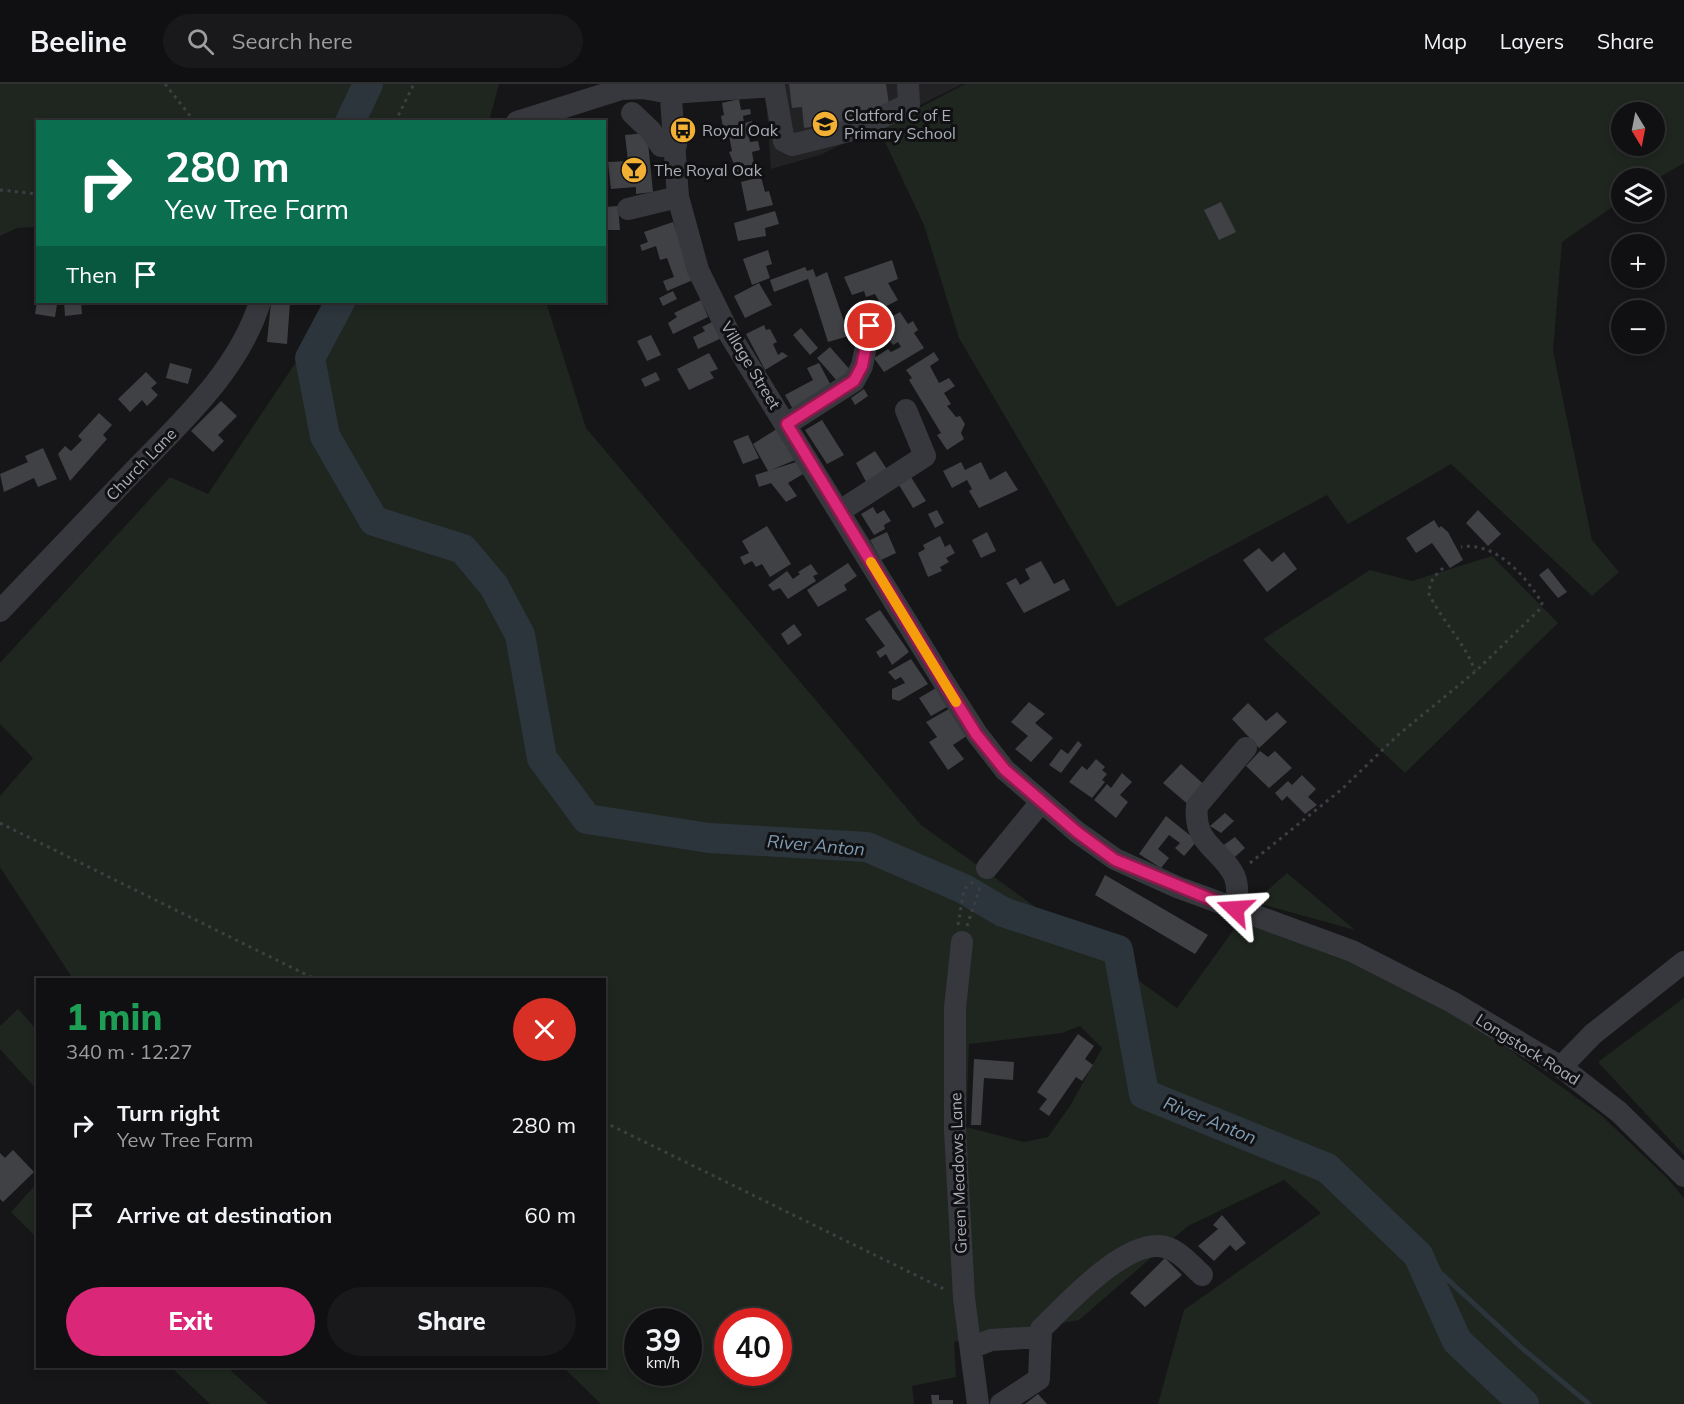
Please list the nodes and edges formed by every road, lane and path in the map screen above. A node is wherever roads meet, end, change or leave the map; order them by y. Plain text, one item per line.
1 (165, 84) edge
2 (414, 84) edge
3 (908, 84) edge
4 (670, 88) edge
5 (632, 113) dead end
6 (193, 120) edge
7 (396, 120) edge
8 (523, 120) edge
9 (676, 145) junction
10 (0, 190) edge
11 (36, 194) edge
12 (678, 197) junction
13 (628, 209) dead end
14 (260, 303) edge
15 (870, 326) dead end
16 (906, 410) dead end
17 (787, 424) junction
18 (840, 511) junction
19 (1461, 547) dead end
20 (1443, 568) dead end
21 (0, 611) edge
22 (1476, 671) junction
23 (1246, 748) dead end
24 (1041, 802) junction
25 (0, 823) edge
26 (987, 868) junction
27 (1234, 875) junction
28 (1235, 909) junction
29 (961, 946) junction
30 (1352, 951) joint
31 (1684, 962) edge
32 (313, 978) edge
33 (1561, 1067) junction
34 (606, 1123) edge
35 (1684, 1176) edge
36 (1202, 1275) dead end
37 (964, 1298) junction
38 (1041, 1337) junction
39 (971, 1348) junction
40 (978, 1404) edge
41 (1001, 1404) edge

1 - 6 path
2 - 7 path
3 - 4 street
4 - 8 street
4 - 9 street, Village Street
5 - 9 street
9 - 12 street, Village Street
10 - 11 path
12 - 13 street
12 - 17 street, Village Street
14 - 21 street, Church Lane
15 - 17 street
16 - 18 street
17 - 18 street, Village Street
18 - 24 street, Village Street
19 - 22 path
20 - 22 path
22 - 27 path
23 - 27 street
24 - 26 street
24 - 28 street, Village Street
25 - 32 path
26 - 29 path
26 - 29 path
27 - 28 street
28 - 30 street, Village Street
29 - 37 street, Green Meadows Lane
30 - 33 street, Longstock Road
31 - 33 street
33 - 35 street, Longstock Road
34 - 37 path
36 - 38 street
37 - 39 street, Green Meadows Lane
38 - 39 street
38 - 41 street
39 - 40 street, Green Meadows Lane

